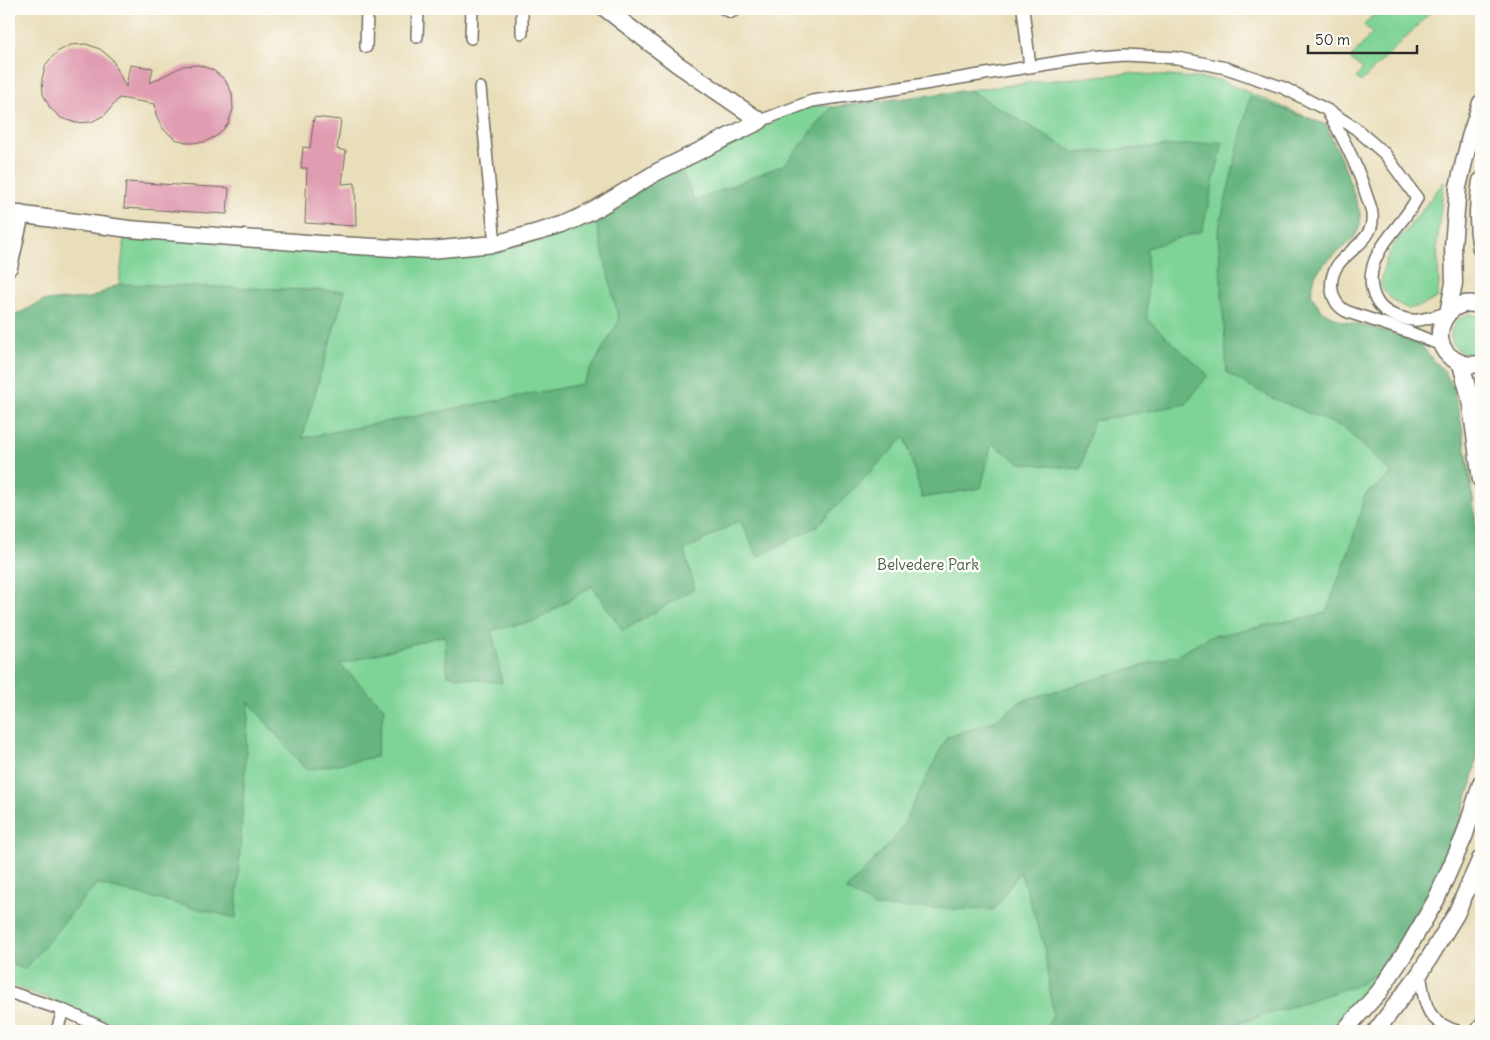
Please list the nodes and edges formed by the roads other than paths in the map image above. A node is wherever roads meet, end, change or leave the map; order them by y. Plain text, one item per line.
1 (367, 9) edge
2 (418, 9) edge
3 (472, 9) edge
4 (522, 9) edge
5 (606, 9) edge
6 (724, 9) edge
7 (737, 9) edge
8 (1023, 9) edge
9 (522, 33) dead end
10 (417, 37) dead end
11 (471, 38) dead end
12 (366, 47) dead end
13 (1030, 67) junction
14 (480, 88) dead end
15 (1481, 103) edge
16 (1327, 110) junction
17 (760, 121) junction
18 (1481, 181) edge
19 (15, 213) edge
20 (495, 244) junction
21 (1481, 250) edge
22 (9, 267) edge
23 (1481, 306) edge
24 (1448, 313) junction
25 (1442, 345) junction
26 (1481, 363) edge
27 (1462, 364) junction
28 (1481, 480) edge
29 (1481, 784) edge
30 (1481, 858) edge
31 (1420, 973) junction
32 (9, 992) edge
33 (63, 1010) junction
34 (1481, 1024) edge
35 (57, 1031) edge
36 (109, 1031) edge
37 (1344, 1031) edge
38 (1376, 1031) edge
39 (1457, 1031) edge
40 (1476, 1031) edge

1 - 12 street
2 - 10 street
3 - 11 street
4 - 9 street
5 - 17 street
6 - 7 street
8 - 13 street
13 - 16 street
13 - 17 street
14 - 20 street
15 - 24 street
16 - 24 street
16 - 25 street
17 - 20 street
18 - 21 street
19 - 20 street
19 - 22 street
23 - 24 street
24 - 25 street
25 - 27 street
26 - 27 street
27 - 28 street
29 - 37 street
30 - 31 street
31 - 38 street
31 - 39 street
32 - 33 street
33 - 35 street
33 - 36 street
34 - 40 street

